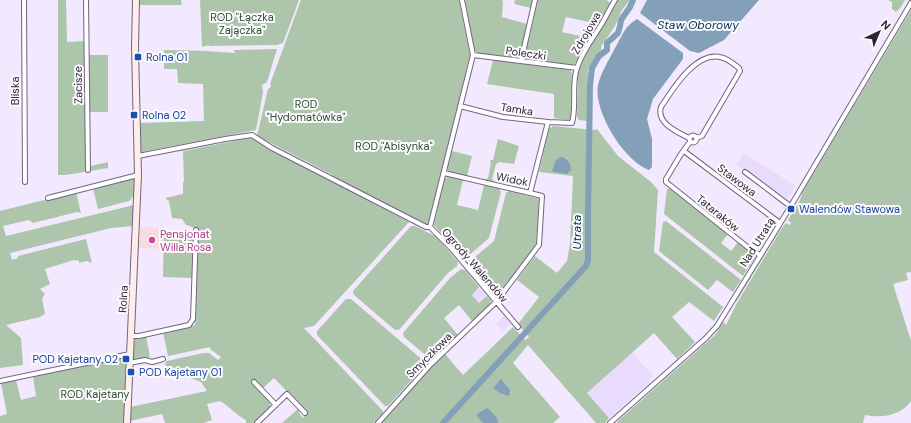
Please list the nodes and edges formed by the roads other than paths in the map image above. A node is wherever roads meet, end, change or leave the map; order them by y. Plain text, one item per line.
1 (24, 0) edge
2 (86, 0) edge
3 (136, 0) edge
4 (462, 0) edge
5 (535, 0) edge
6 (615, 0) edge
7 (911, 2) edge
8 (473, 55) junction
9 (521, 61) junction
10 (577, 68) junction
11 (460, 106) junction
12 (548, 122) junction
13 (572, 123) joint
14 (690, 140) junction
15 (684, 151) junction
16 (138, 156) junction
17 (88, 170) dead end
18 (745, 172) dead end
19 (444, 173) junction
20 (138, 175) junction
21 (25, 182) dead end
22 (530, 193) junction
23 (48, 198) dead end
24 (790, 206) junction
25 (780, 223) junction
26 (430, 227) junction
27 (196, 230) dead end
28 (760, 255) junction
29 (496, 302) junction
30 (518, 328) dead end
31 (131, 336) junction
32 (130, 354) junction
33 (163, 360) dead end
34 (129, 363) junction
35 (0, 382) edge
36 (254, 382) dead end
37 (276, 405) junction
38 (306, 414) dead end
39 (127, 423) edge
40 (257, 423) edge
41 (378, 423) edge
42 (610, 423) edge

1 - 21 street, Bliska
2 - 17 street, Zacisze
3 - 16 street, Rolna
4 - 8 street, Ogrody Walendów
5 - 9 street
6 - 10 street, Zdrojowa
7 - 24 street, Nad Utratą
8 - 9 street, Poleczki
8 - 11 street, Ogrody Walendów
9 - 10 street, Poleczki
10 - 13 street, Zdrojowa
11 - 12 street, Tamka
11 - 19 street, Ogrody Walendów
12 - 13 street, Tamka
12 - 22 street, Widok
14 - 14 street
14 - 15 street
15 - 25 street, Stawowa
15 - 28 street, Tataraków
16 - 20 street, Rolna
16 - 26 street
18 - 24 street
19 - 22 street, Widok
19 - 26 street, Ogrody Walendów
20 - 23 street
20 - 31 street, Rolna
22 - 29 street, Smyczkowa
24 - 25 street, Nad Utratą
25 - 28 street, Nad Utratą
26 - 29 street, Ogrody Walendów
27 - 31 street
28 - 42 street, Nad Utratą
29 - 30 street, Ogrody Walendów
29 - 41 street, Smyczkowa
31 - 32 street, Rolna
32 - 34 street, Rolna
32 - 35 street
33 - 34 street
34 - 39 street, Rolna
36 - 37 street
37 - 38 street
37 - 40 street

